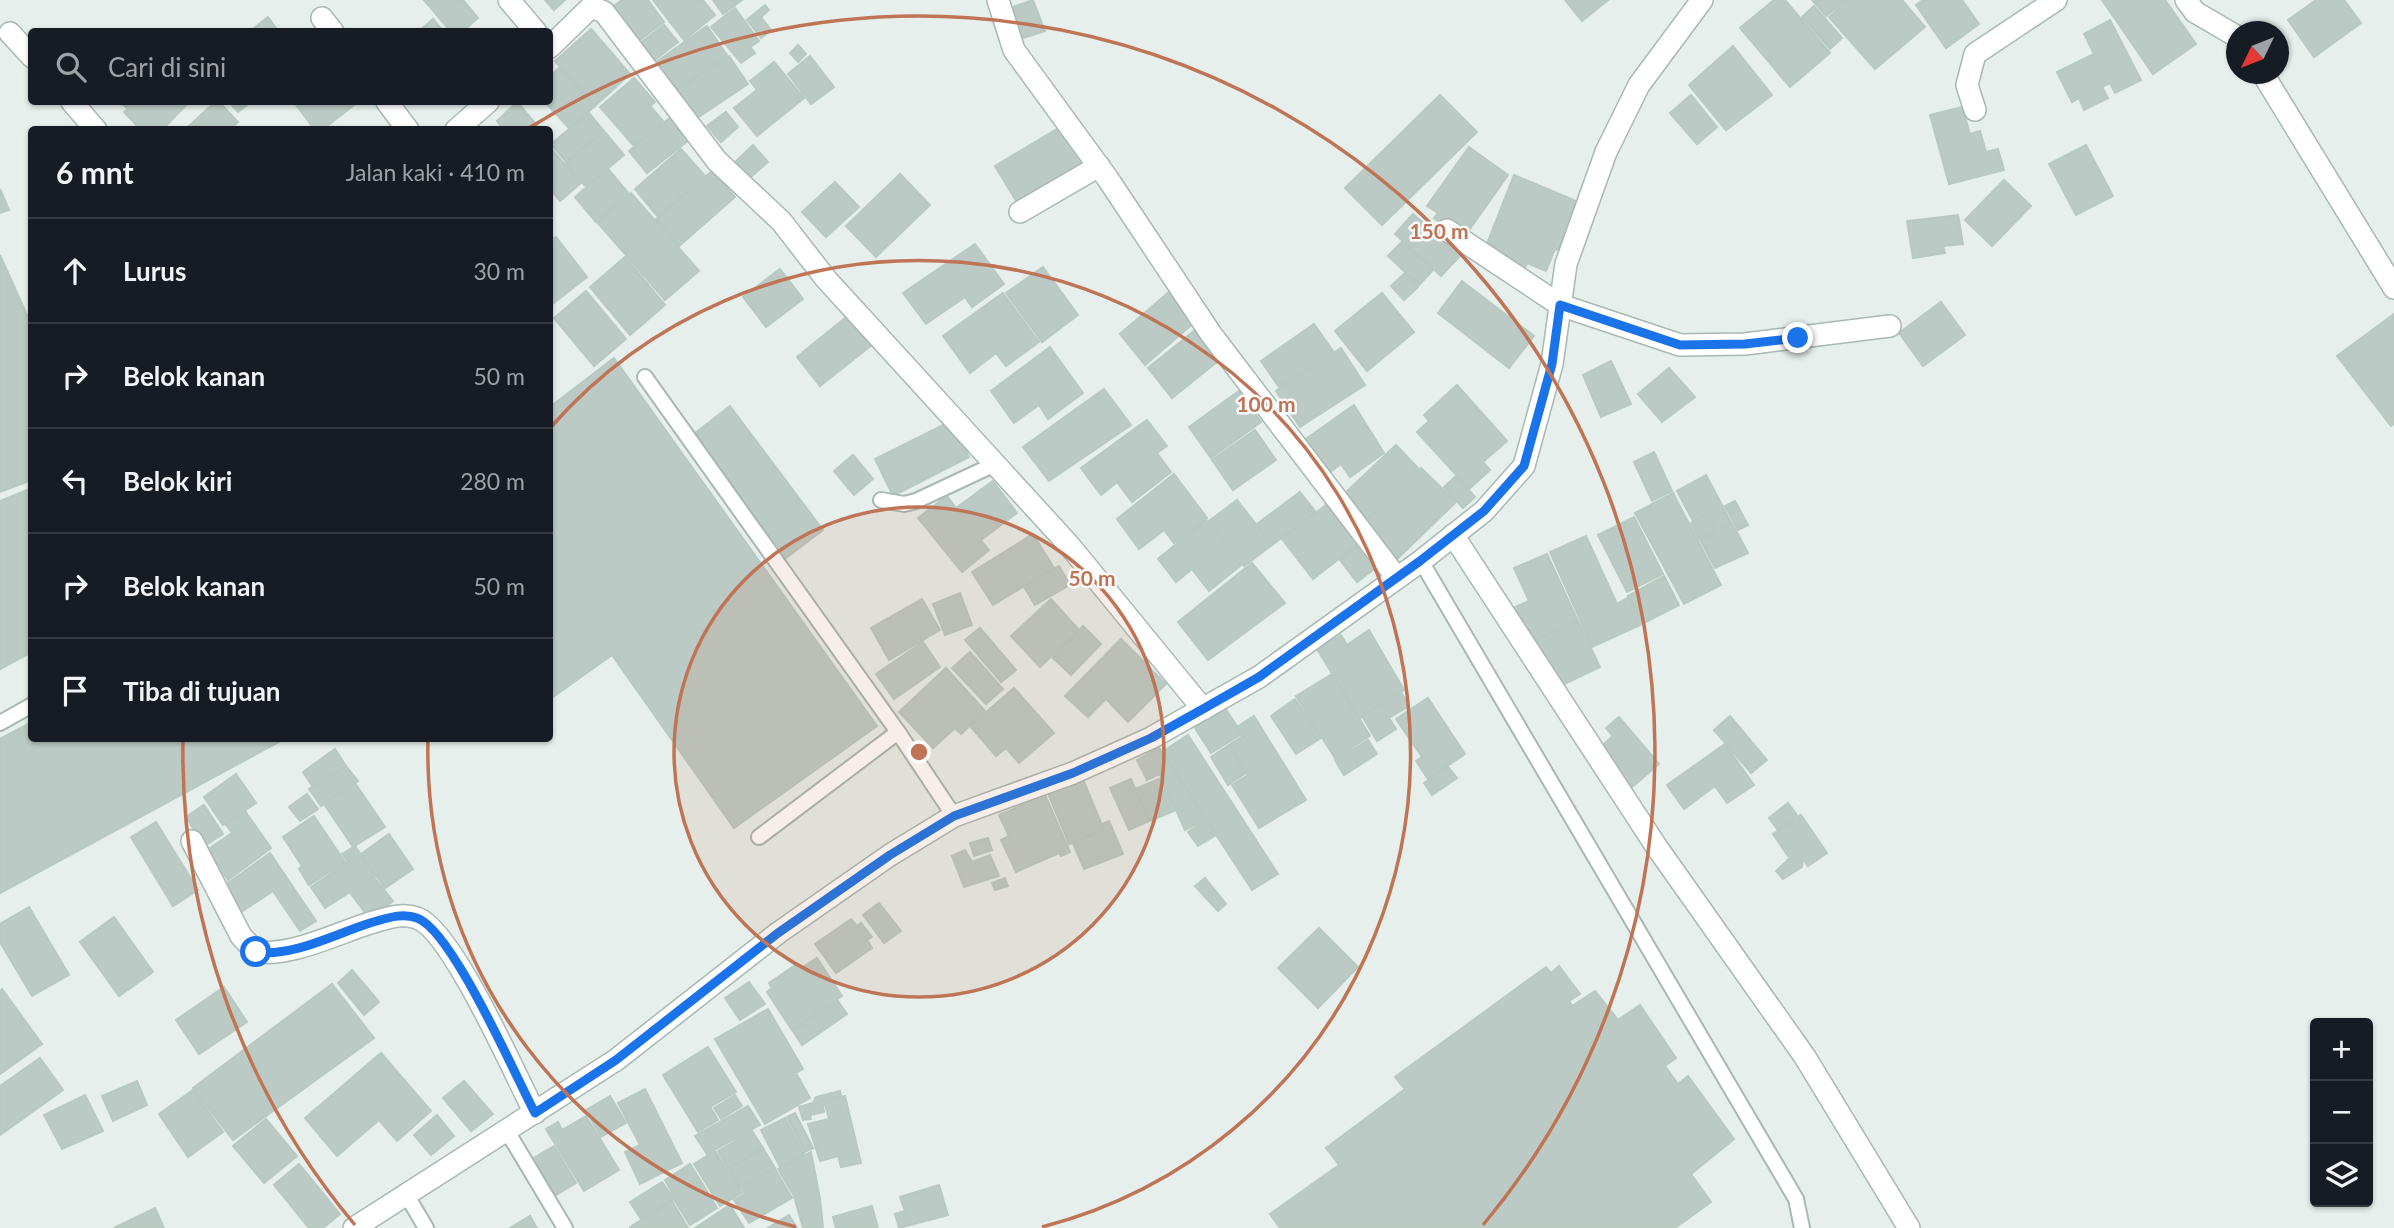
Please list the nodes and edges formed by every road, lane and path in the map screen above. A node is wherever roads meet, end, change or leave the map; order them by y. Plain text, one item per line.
1 (509, 0) edge
2 (998, 0) edge
3 (1702, 0) edge
4 (2056, 0) edge
5 (2186, 0) edge
6 (533, 28) edge
7 (2226, 30) edge
8 (10, 33) dead end
9 (553, 44) edge
10 (28, 53) edge
11 (2269, 84) edge
12 (75, 105) edge
13 (389, 105) edge
14 (485, 105) edge
15 (1975, 110) dead end
16 (93, 126) edge
17 (405, 126) edge
18 (461, 126) edge
19 (1098, 166) junction
20 (1020, 212) dead end
21 (1447, 230) dead end
22 (2394, 288) edge
23 (1560, 305) junction
24 (1890, 326) dead end
25 (645, 377) dead end
26 (993, 465) junction
27 (881, 500) dead end
28 (1453, 535) junction
29 (1420, 561) junction
30 (1396, 578) junction
31 (28, 707) edge
32 (1203, 709) junction
33 (0, 723) edge
34 (898, 732) junction
35 (954, 816) junction
36 (759, 837) dead end
37 (192, 841) dead end
38 (535, 1113) junction
39 (507, 1131) junction
40 (406, 1194) junction
41 (354, 1228) edge
42 (426, 1228) edge
43 (565, 1228) edge
44 (1802, 1228) edge
45 (1909, 1228) edge

1 - 6 street
2 - 19 street
3 - 23 street
4 - 15 street
5 - 7 street
8 - 10 street
9 - 26 street
11 - 22 street
12 - 16 street
13 - 17 street
14 - 18 street
19 - 20 street
19 - 30 street
21 - 23 street
23 - 24 street
23 - 28 street
25 - 34 lane
26 - 27 lane
26 - 32 street
28 - 29 street
28 - 45 street
29 - 30 street
29 - 44 lane
30 - 32 street
31 - 33 lane
32 - 35 street
34 - 35 lane
34 - 36 lane
35 - 38 street
37 - 38 street
38 - 39 street
39 - 40 street
39 - 43 lane
40 - 41 street
40 - 42 lane

